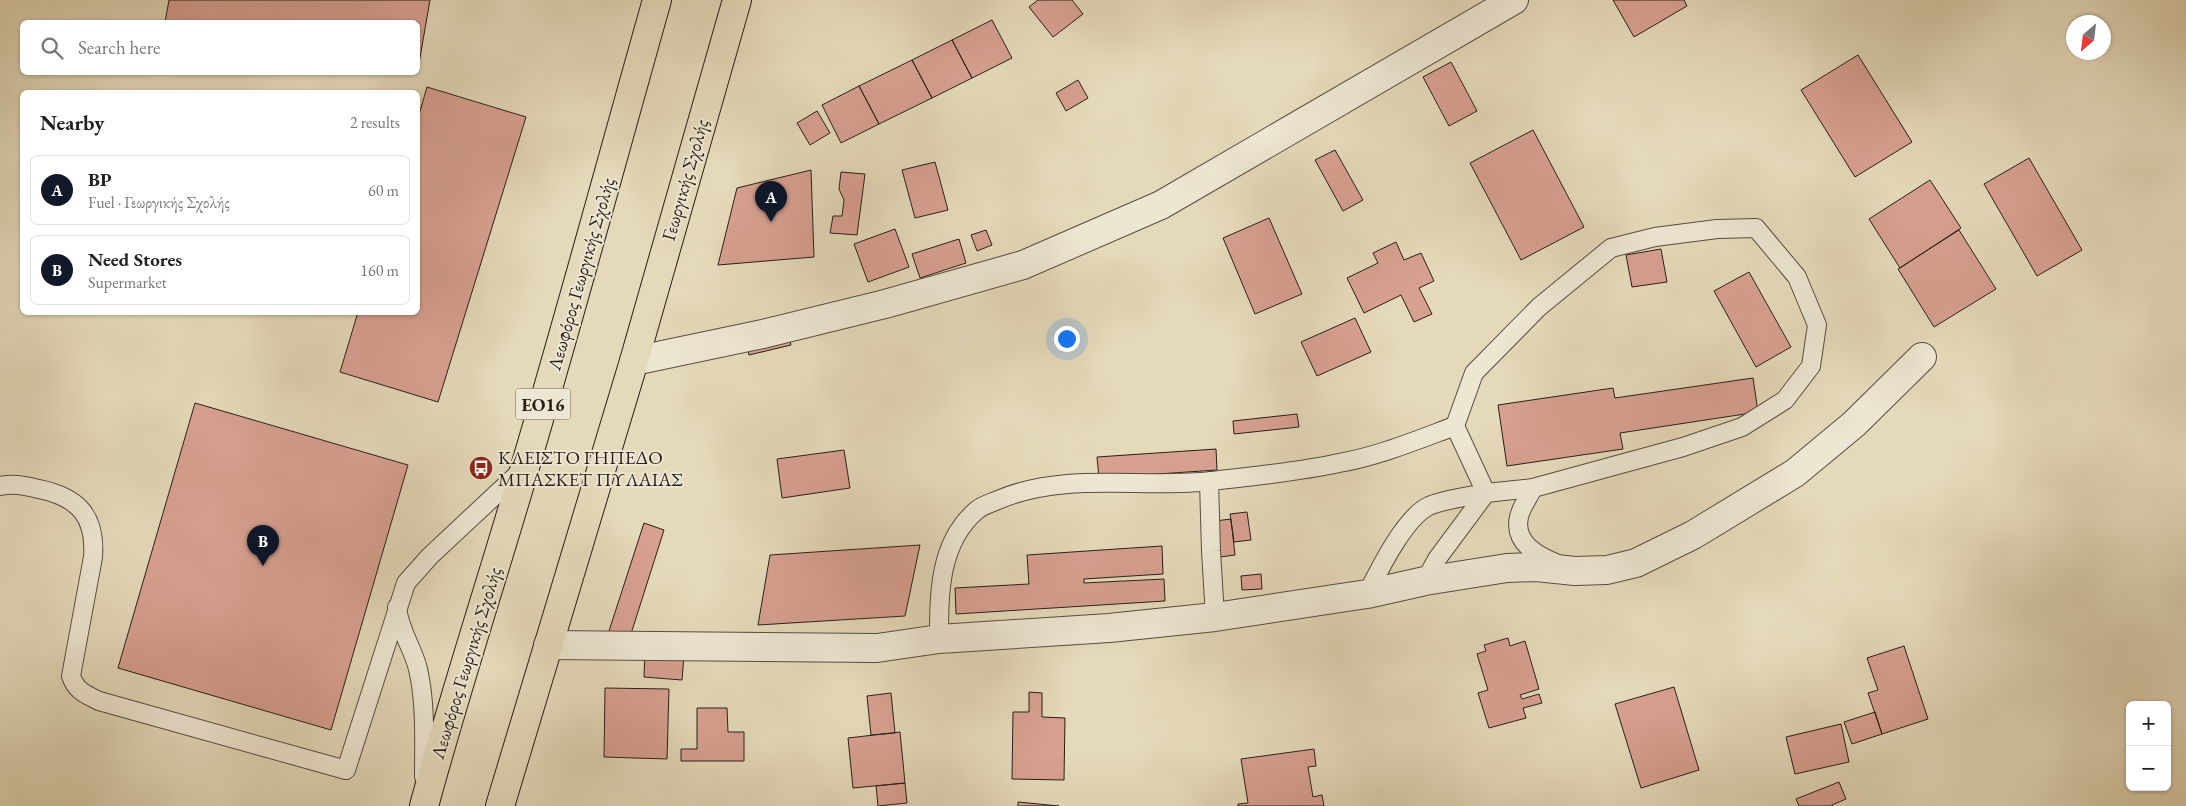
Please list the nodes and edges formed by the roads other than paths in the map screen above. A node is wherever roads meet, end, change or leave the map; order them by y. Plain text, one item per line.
1 (657, 0) edge
2 (737, 0) edge
3 (1514, 0) edge
4 (1922, 357) dead end
5 (634, 361) junction
6 (1455, 426) junction
7 (525, 467) junction
8 (1209, 481) junction
9 (0, 486) edge
10 (1533, 488) junction
11 (1486, 493) junction
12 (1575, 571) junction
13 (1424, 581) junction
14 (1366, 594) junction
15 (397, 607) junction
16 (1216, 617) junction
17 (939, 639) junction
18 (548, 645) junction
19 (424, 805) edge
20 (500, 806) edge

1 - 7 main road, Λεωφόρος Γεωργικής Σχολής / ΕΟ16
2 - 5 main road, Γεωργικής Σχολής
3 - 5 street
4 - 12 street
5 - 18 main road
6 - 8 lane
6 - 10 lane
6 - 11 lane
7 - 15 lane
7 - 19 main road, Λεωφόρος Γεωργικής Σχολής / ΕΟ16
8 - 16 lane
8 - 17 lane
9 - 15 lane
10 - 11 lane
10 - 12 lane
11 - 13 lane
11 - 14 lane
12 - 13 street
13 - 14 street
14 - 16 street
15 - 19 lane
16 - 17 street
17 - 18 street
18 - 20 main road

